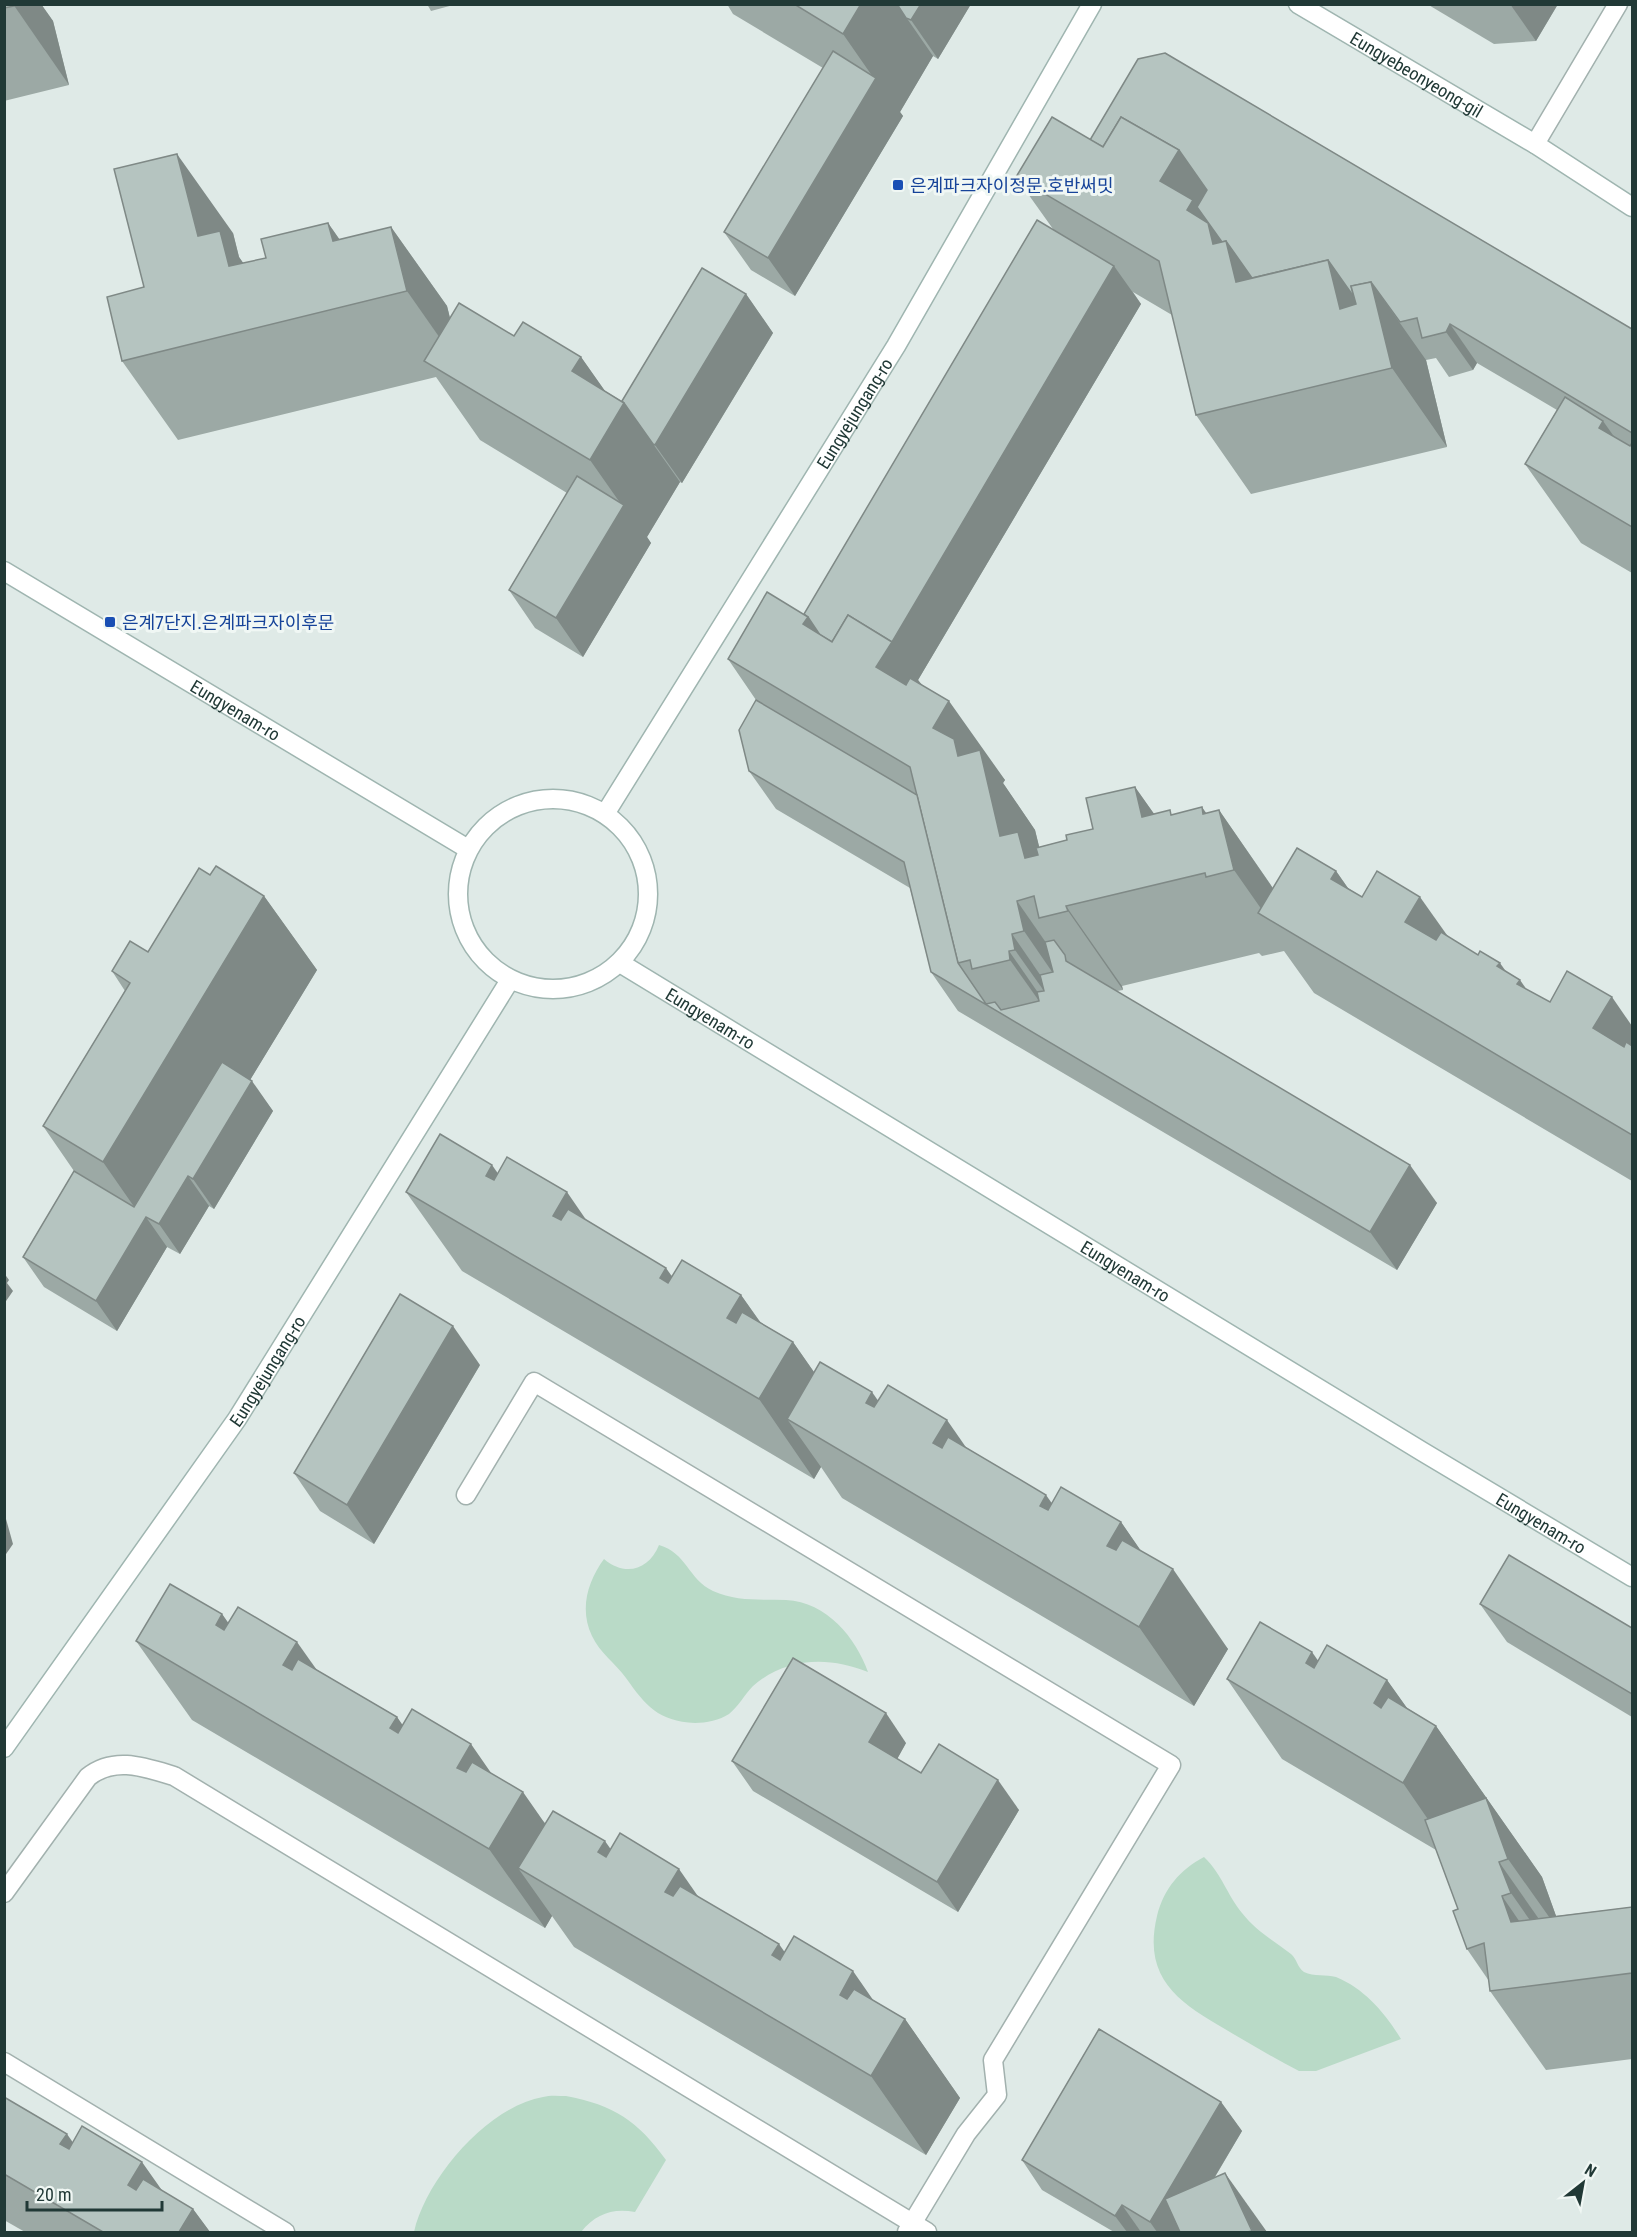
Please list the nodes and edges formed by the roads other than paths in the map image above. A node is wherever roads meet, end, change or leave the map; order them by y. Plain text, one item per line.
1 (1092, 4) edge
2 (1298, 4) edge
3 (1617, 4) edge
4 (1535, 144) junction
5 (1632, 207) edge
6 (4, 571) edge
7 (605, 814) junction
8 (468, 849) junction
9 (620, 963) junction
10 (510, 980) junction
11 (466, 1495) dead end
12 (1632, 1577) edge
13 (4, 1748) edge
14 (4, 1893) edge
15 (4, 2062) edge
16 (915, 2230) edge
17 (285, 2232) edge

1 - 7 street, Eungyejungang-ro
2 - 4 street, Eungyebeonyeong-gil
3 - 4 street
4 - 5 street, Eungyebeonyeong-gil
6 - 8 street, Eungyenam-ro
7 - 8 street
7 - 9 street
8 - 10 street
9 - 10 street
9 - 12 street, Eungyenam-ro
10 - 13 street, Eungyejungang-ro
11 - 16 street
14 - 16 street
15 - 17 street

